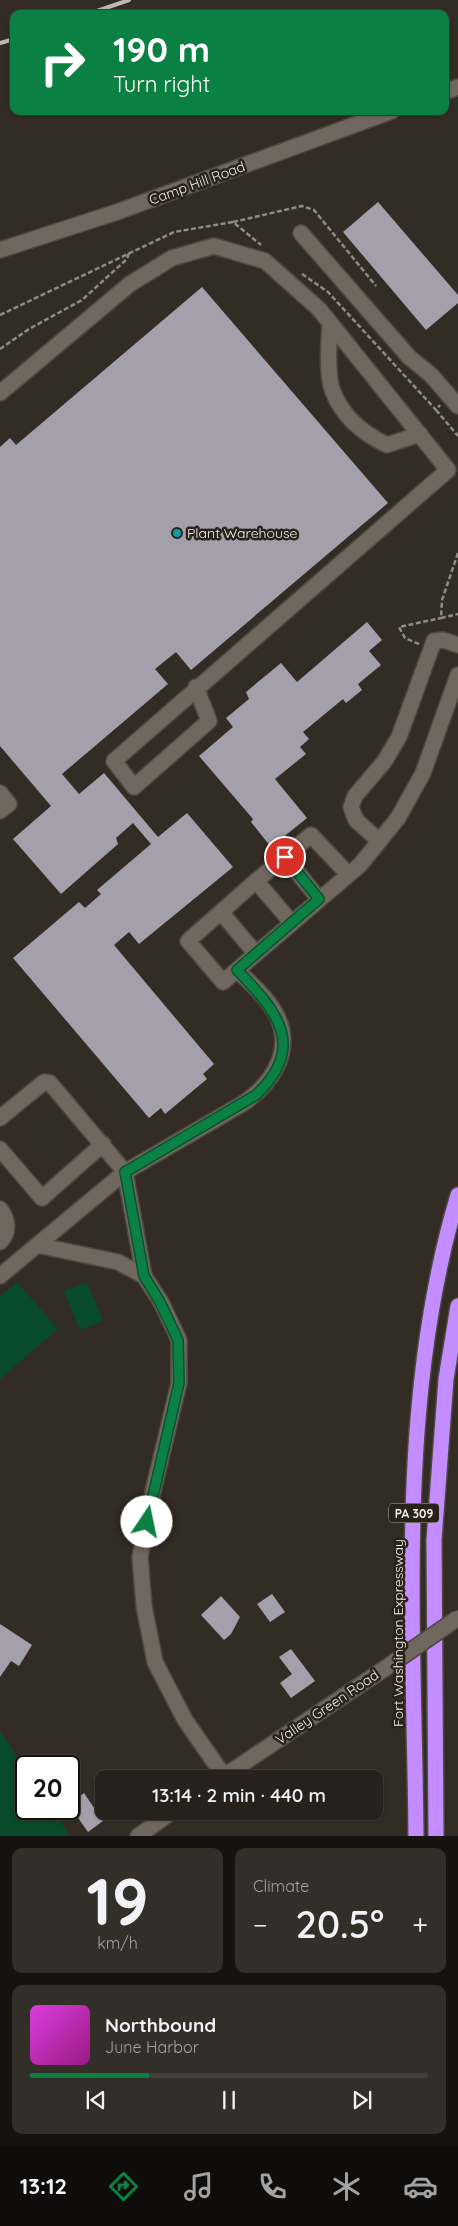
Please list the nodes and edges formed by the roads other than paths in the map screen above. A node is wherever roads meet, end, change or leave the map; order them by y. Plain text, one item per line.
1 (381, 115) edge
2 (301, 233) dead end
3 (0, 250) edge
4 (330, 323) junction
5 (0, 393) edge
6 (458, 406) edge
7 (420, 434) junction
8 (458, 645) edge
9 (458, 675) edge
10 (196, 687) junction
11 (0, 793) edge
12 (0, 811) edge
13 (379, 841) junction
14 (285, 857) junction
15 (348, 874) junction
16 (256, 881) junction
17 (319, 899) junction
18 (221, 912) junction
19 (292, 923) junction
20 (256, 954) junction
21 (237, 970) junction
22 (0, 1118) edge
23 (103, 1144) junction
24 (0, 1149) edge
25 (125, 1172) junction
26 (458, 1194) edge
27 (0, 1209) edge
28 (0, 1242) edge
29 (37, 1245) junction
30 (0, 1276) edge
31 (144, 1276) junction
32 (458, 1306) edge
33 (458, 1618) edge
34 (217, 1770) edge
35 (232, 1770) edge
36 (161, 1820) edge
37 (138, 1836) edge
38 (416, 1836) edge
39 (436, 1836) edge

1 - 3 street, Camp Hill Road
2 - 6 street
4 - 5 street
4 - 7 street
4 - 7 street
7 - 10 street
8 - 13 street
9 - 13 street
10 - 10 street
11 - 12 street
13 - 15 street
14 - 15 street
14 - 16 street
14 - 17 street
15 - 17 street
16 - 18 street
16 - 19 street
17 - 19 street
18 - 20 street
18 - 21 street
19 - 20 street
20 - 21 street
21 - 25 street
22 - 23 street
23 - 24 street
23 - 25 street
25 - 29 street
25 - 31 street
26 - 38 highway, Fort Washington Expressway / PA 309
27 - 28 street
29 - 30 street
29 - 31 street
31 - 34 street
32 - 39 highway, PA 309
33 - 35 street, Valley Green Road, bridge
36 - 37 street

